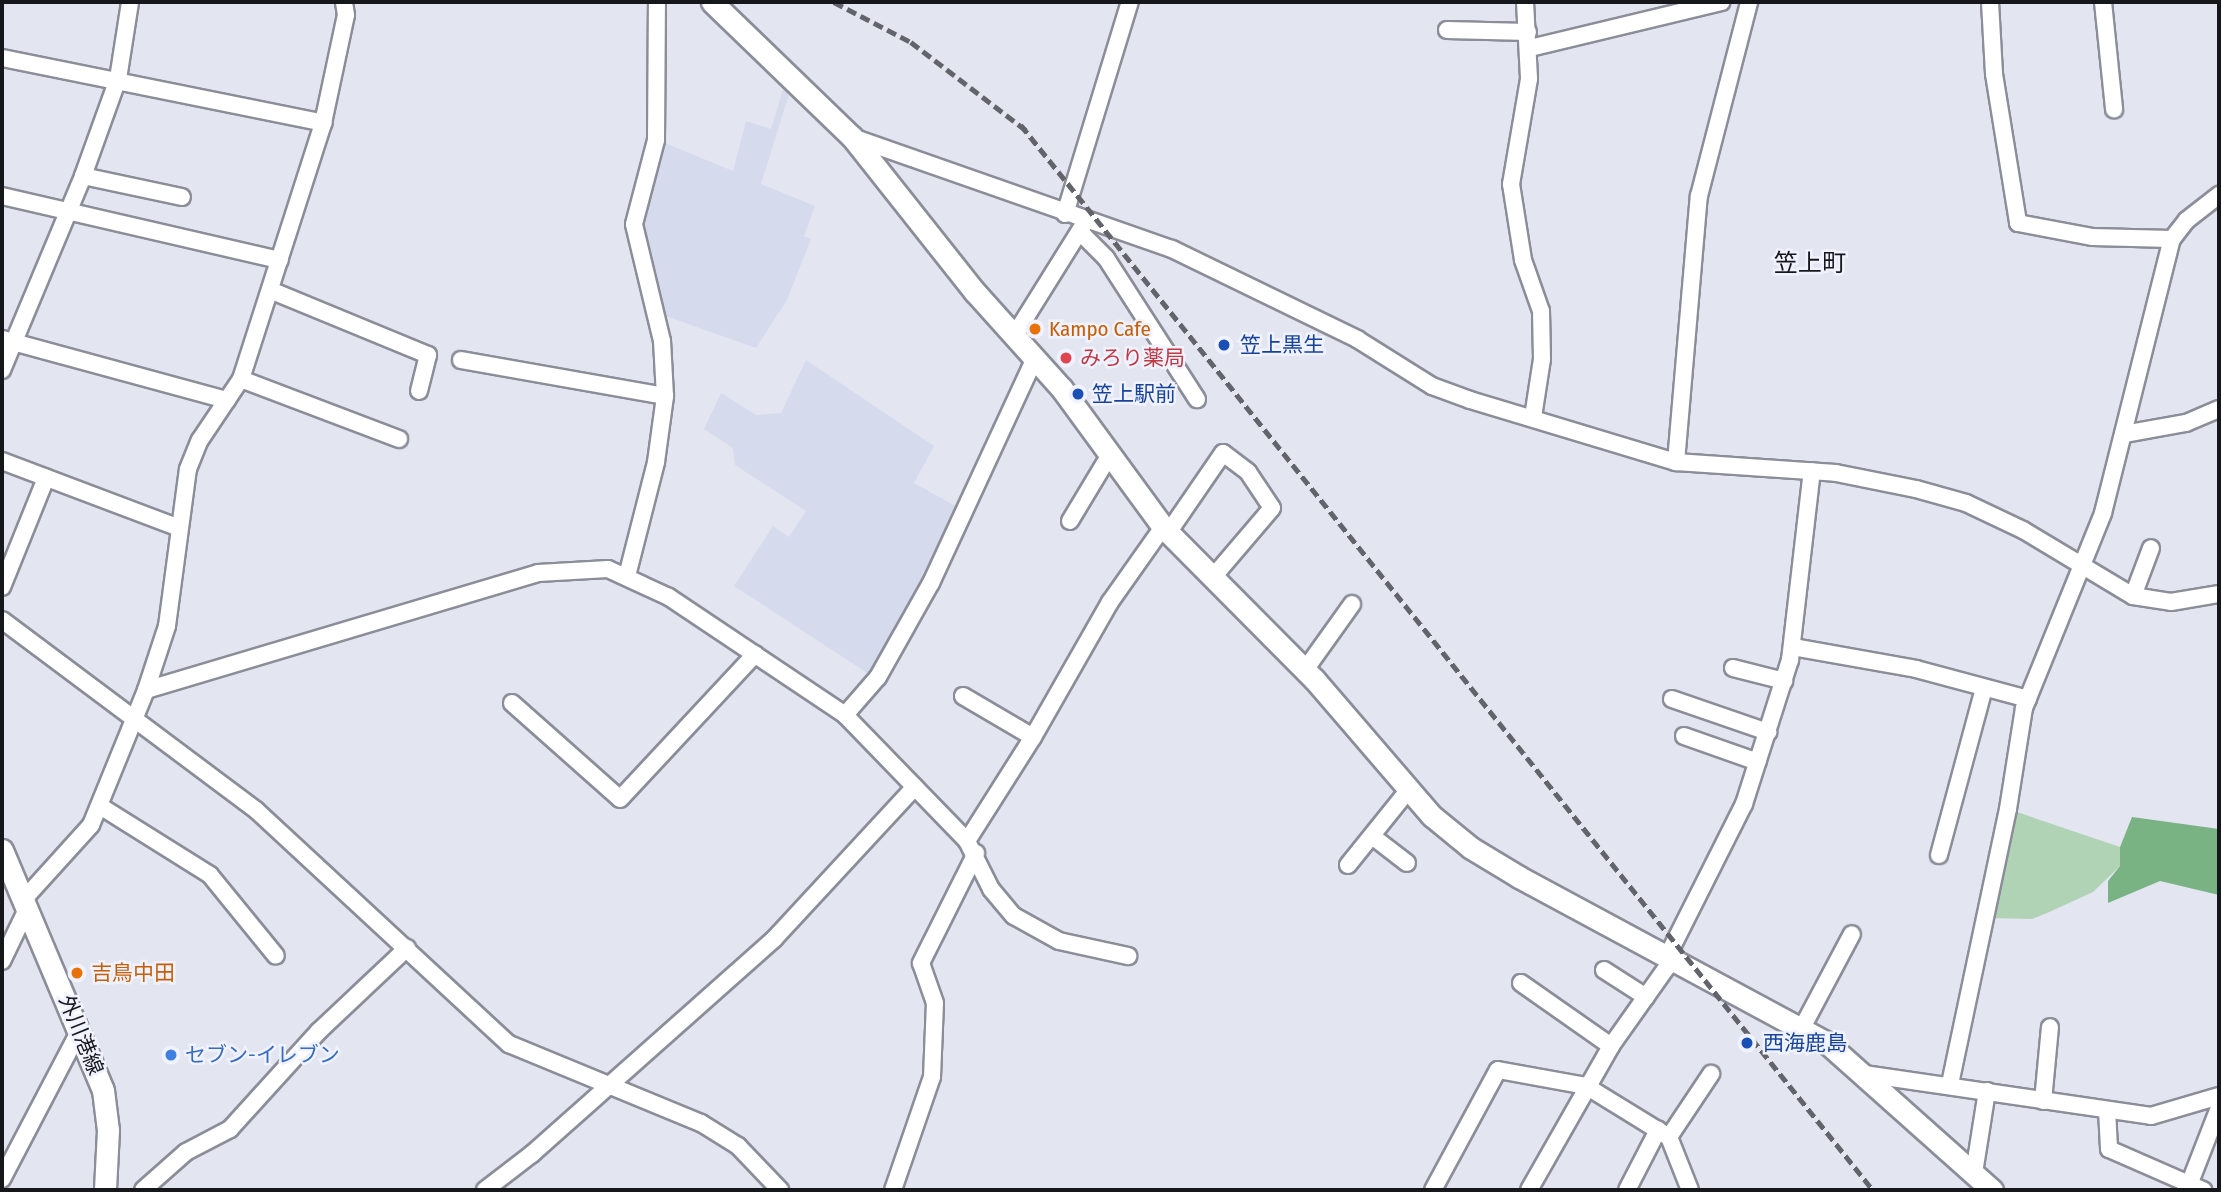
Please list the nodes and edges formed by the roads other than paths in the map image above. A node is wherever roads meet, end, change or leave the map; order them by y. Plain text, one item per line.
1 (131, 2) edge
2 (344, 2) edge
3 (657, 2) edge
4 (712, 2) edge
5 (1130, 2) edge
6 (1525, 2) edge
7 (1723, 2) edge
8 (1749, 2) edge
9 (1990, 2) edge
10 (2103, 2) edge
11 (1447, 30) dead end
12 (1529, 40) junction
13 (2, 58) edge
14 (118, 79) junction
15 (2114, 109) dead end
16 (323, 123) junction
17 (852, 137) junction
18 (83, 176) junction
19 (2219, 195) edge
20 (2, 197) edge
21 (183, 197) dead end
22 (69, 210) junction
23 (1065, 214) junction
24 (1083, 227) junction
25 (2172, 239) junction
26 (280, 260) junction
27 (270, 290) junction
28 (1014, 336) junction
29 (7, 340) edge
30 (1035, 358) junction
31 (461, 360) dead end
32 (2, 370) edge
33 (241, 379) junction
34 (419, 391) dead end
35 (665, 396) junction
36 (227, 400) junction
37 (1197, 400) dead end
38 (2219, 409) edge
39 (1532, 417) junction
40 (2124, 434) junction
41 (399, 439) dead end
42 (1109, 456) junction
43 (2, 461) edge
44 (1676, 461) junction
45 (1812, 471) junction
46 (46, 478) junction
47 (1070, 521) dead end
48 (179, 528) junction
49 (1166, 530) junction
50 (2151, 548) dead end
51 (2081, 565) junction
52 (627, 576) junction
53 (1213, 577) junction
54 (2, 587) edge
55 (2219, 594) edge
56 (2133, 596) junction
57 (1353, 604) dead end
58 (2, 620) edge
59 (1793, 647) junction
60 (755, 654) junction
61 (1733, 668) dead end
62 (1305, 670) junction
63 (1784, 681) junction
64 (1984, 688) junction
65 (146, 690) junction
66 (962, 696) dead end
67 (1672, 699) dead end
68 (2028, 699) junction
69 (512, 704) dead end
70 (845, 715) junction
71 (134, 716) junction
72 (1768, 732) junction
73 (1684, 736) dead end
74 (1033, 737) junction
75 (1759, 762) junction
76 (915, 787) junction
77 (1409, 789) junction
78 (100, 806) junction
79 (1372, 836) junction
80 (972, 847) junction
81 (2, 850) edge
82 (1939, 855) dead end
83 (1406, 863) dead end
84 (1348, 865) dead end
85 (26, 902) junction
86 (1852, 934) dead end
87 (408, 948) junction
88 (276, 956) dead end
89 (1128, 956) dead end
90 (1667, 957) junction
91 (2, 961) edge
92 (1604, 970) dead end
93 (1521, 983) dead end
94 (1646, 997) junction
95 (2050, 1027) dead end
96 (1802, 1028) junction
97 (80, 1030) junction
98 (1611, 1046) junction
99 (1711, 1074) dead end
100 (1864, 1074) junction
101 (1950, 1084) junction
102 (607, 1085) junction
103 (1586, 1086) junction
104 (1987, 1091) junction
105 (2219, 1096) edge
106 (2043, 1101) junction
107 (2219, 1108) edge
108 (2107, 1110) junction
109 (1664, 1133) junction
110 (2, 1179) edge
111 (1986, 1185) edge
112 (2193, 1188) edge
113 (106, 1190) edge
114 (143, 1190) edge
115 (485, 1190) edge
116 (780, 1190) edge
117 (893, 1190) edge
118 (1433, 1190) edge
119 (1529, 1190) edge
120 (1627, 1190) edge
121 (1690, 1190) edge

1 - 14 street
2 - 16 street
3 - 35 street
4 - 17 street
5 - 23 street
6 - 12 street
7 - 12 street
8 - 44 street
9 - 25 street
10 - 15 street
11 - 12 street
12 - 39 street
13 - 14 street
14 - 16 street
14 - 18 street
16 - 26 street
17 - 23 street
17 - 28 street
18 - 21 street
18 - 22 street
19 - 25 street
20 - 22 street
22 - 26 street
22 - 29 street
23 - 24 street
24 - 28 street
24 - 37 street
24 - 39 street
25 - 40 street
26 - 27 street
27 - 33 street
27 - 34 street
28 - 30 street
29 - 32 street
29 - 36 street
30 - 42 street
30 - 70 street
31 - 35 street
33 - 36 street
33 - 41 street
35 - 52 street
36 - 48 street
38 - 40 street
39 - 44 street
40 - 51 street
42 - 47 street
42 - 49 street
43 - 46 street
44 - 45 street
45 - 51 street
45 - 59 street
46 - 48 street
46 - 54 street
48 - 65 street
49 - 53 street
49 - 53 street
49 - 74 street
50 - 56 street
51 - 56 street
51 - 68 street
52 - 60 street
52 - 65 street
53 - 62 street
55 - 56 street
57 - 62 street
58 - 71 street
59 - 63 street
59 - 64 street
60 - 69 street
60 - 70 street
61 - 63 street
62 - 77 street
63 - 72 street
64 - 68 street
64 - 82 street
65 - 71 street
66 - 74 street
67 - 72 street
68 - 101 street
70 - 76 street
71 - 78 street
71 - 87 street
72 - 75 street
73 - 75 street
74 - 80 street
75 - 90 street
76 - 80 street
76 - 102 street
77 - 79 street
77 - 90 street
78 - 85 street
78 - 88 street
79 - 83 street
79 - 84 street
80 - 89 street
80 - 117 street
81 - 85 street, 外川港線
85 - 91 street
85 - 97 street, 外川港線
86 - 96 street
87 - 102 street
87 - 114 street
90 - 94 street
90 - 96 street
92 - 94 street
93 - 98 street
94 - 98 street
95 - 106 street
96 - 100 street
97 - 110 street
97 - 113 street, 外川港線
98 - 103 street
99 - 109 street
100 - 101 street
100 - 111 street
101 - 104 street
102 - 115 street
102 - 116 street
103 - 109 street
103 - 118 street
103 - 119 street
104 - 106 street
104 - 111 street
105 - 108 street
106 - 108 street
107 - 112 street
108 - 112 street
109 - 120 street
109 - 121 street

